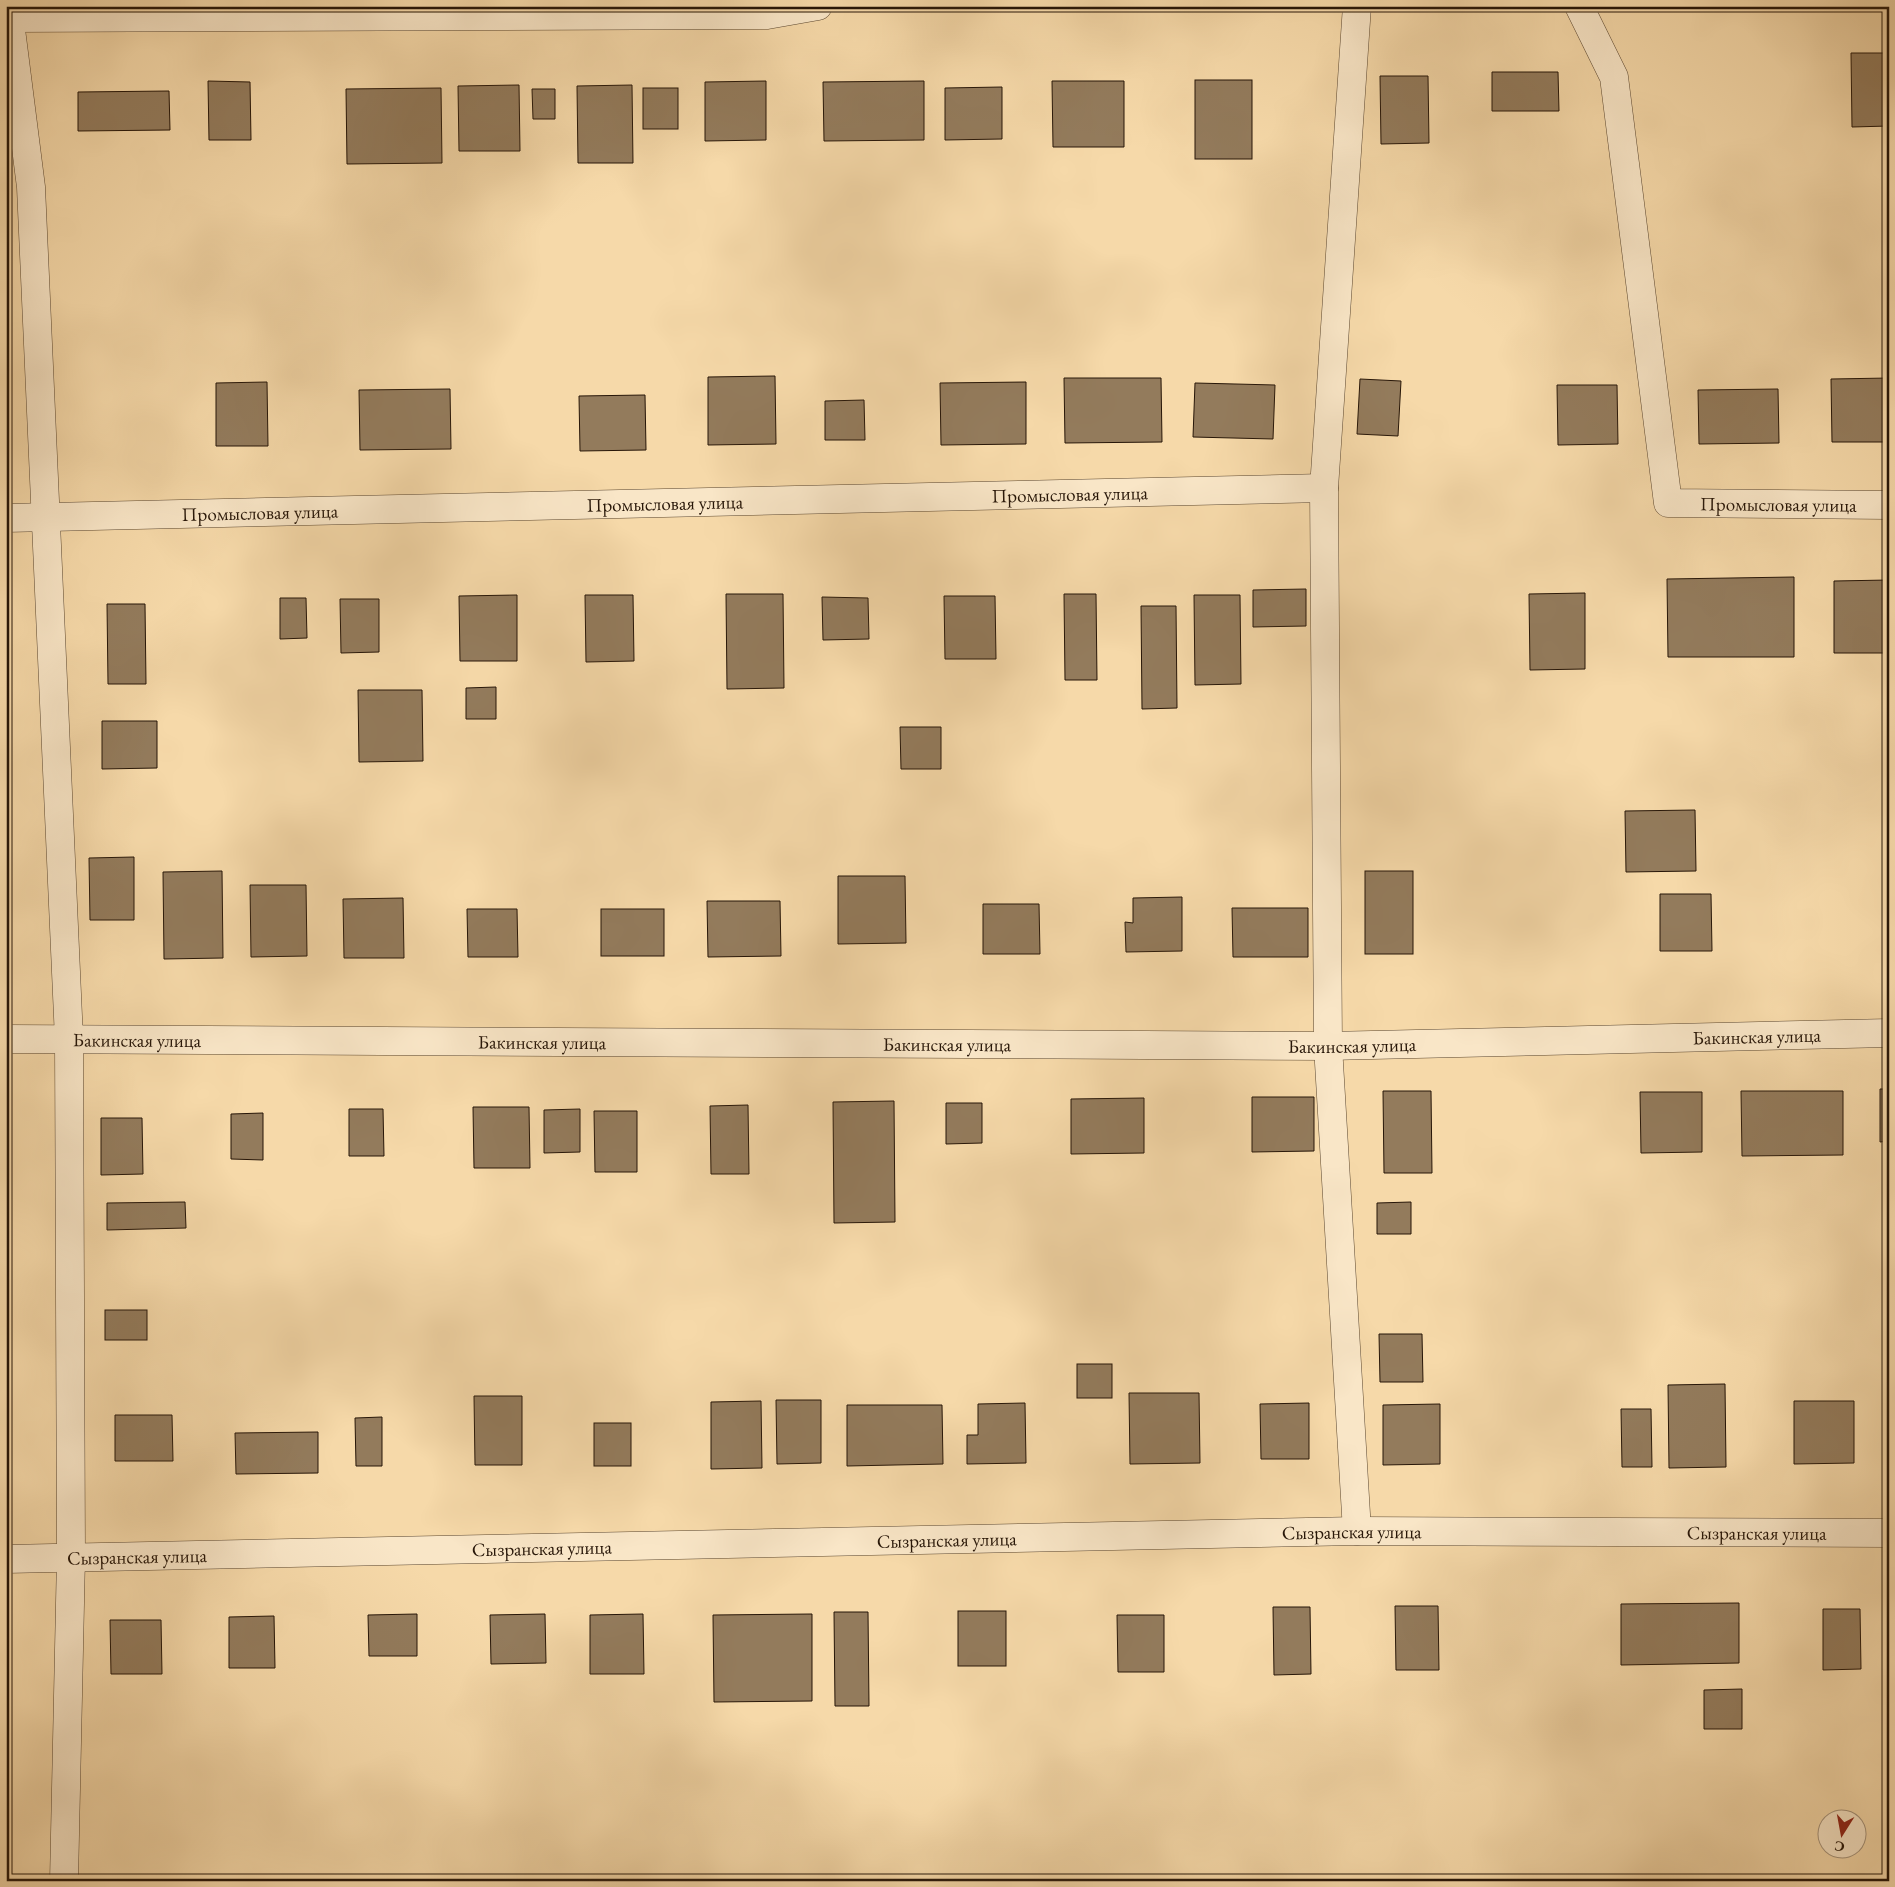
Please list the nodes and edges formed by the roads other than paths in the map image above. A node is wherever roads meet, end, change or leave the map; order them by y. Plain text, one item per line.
1 (818, 6) edge
2 (1356, 6) edge
3 (1579, 6) edge
4 (9, 12) edge
5 (1324, 488) junction
6 (1889, 505) edge
7 (46, 517) junction
8 (6, 518) edge
9 (1889, 1033) edge
10 (6, 1039) edge
11 (69, 1039) junction
12 (1328, 1046) junction
13 (1357, 1531) junction
14 (1889, 1533) edge
15 (71, 1557) junction
16 (6, 1559) edge
17 (64, 1881) edge

1 - 4 street
2 - 5 street
3 - 6 street, Промысловая улица
4 - 7 street
5 - 7 street, Промысловая улица
5 - 12 street
7 - 8 street, Промысловая улица
7 - 11 street
9 - 12 street, Бакинская улица
10 - 11 street, Бакинская улица
11 - 12 street, Бакинская улица
11 - 15 street
12 - 13 street
13 - 14 street, Сызранская улица
13 - 15 street, Сызранская улица
15 - 16 street, Сызранская улица
15 - 17 street

